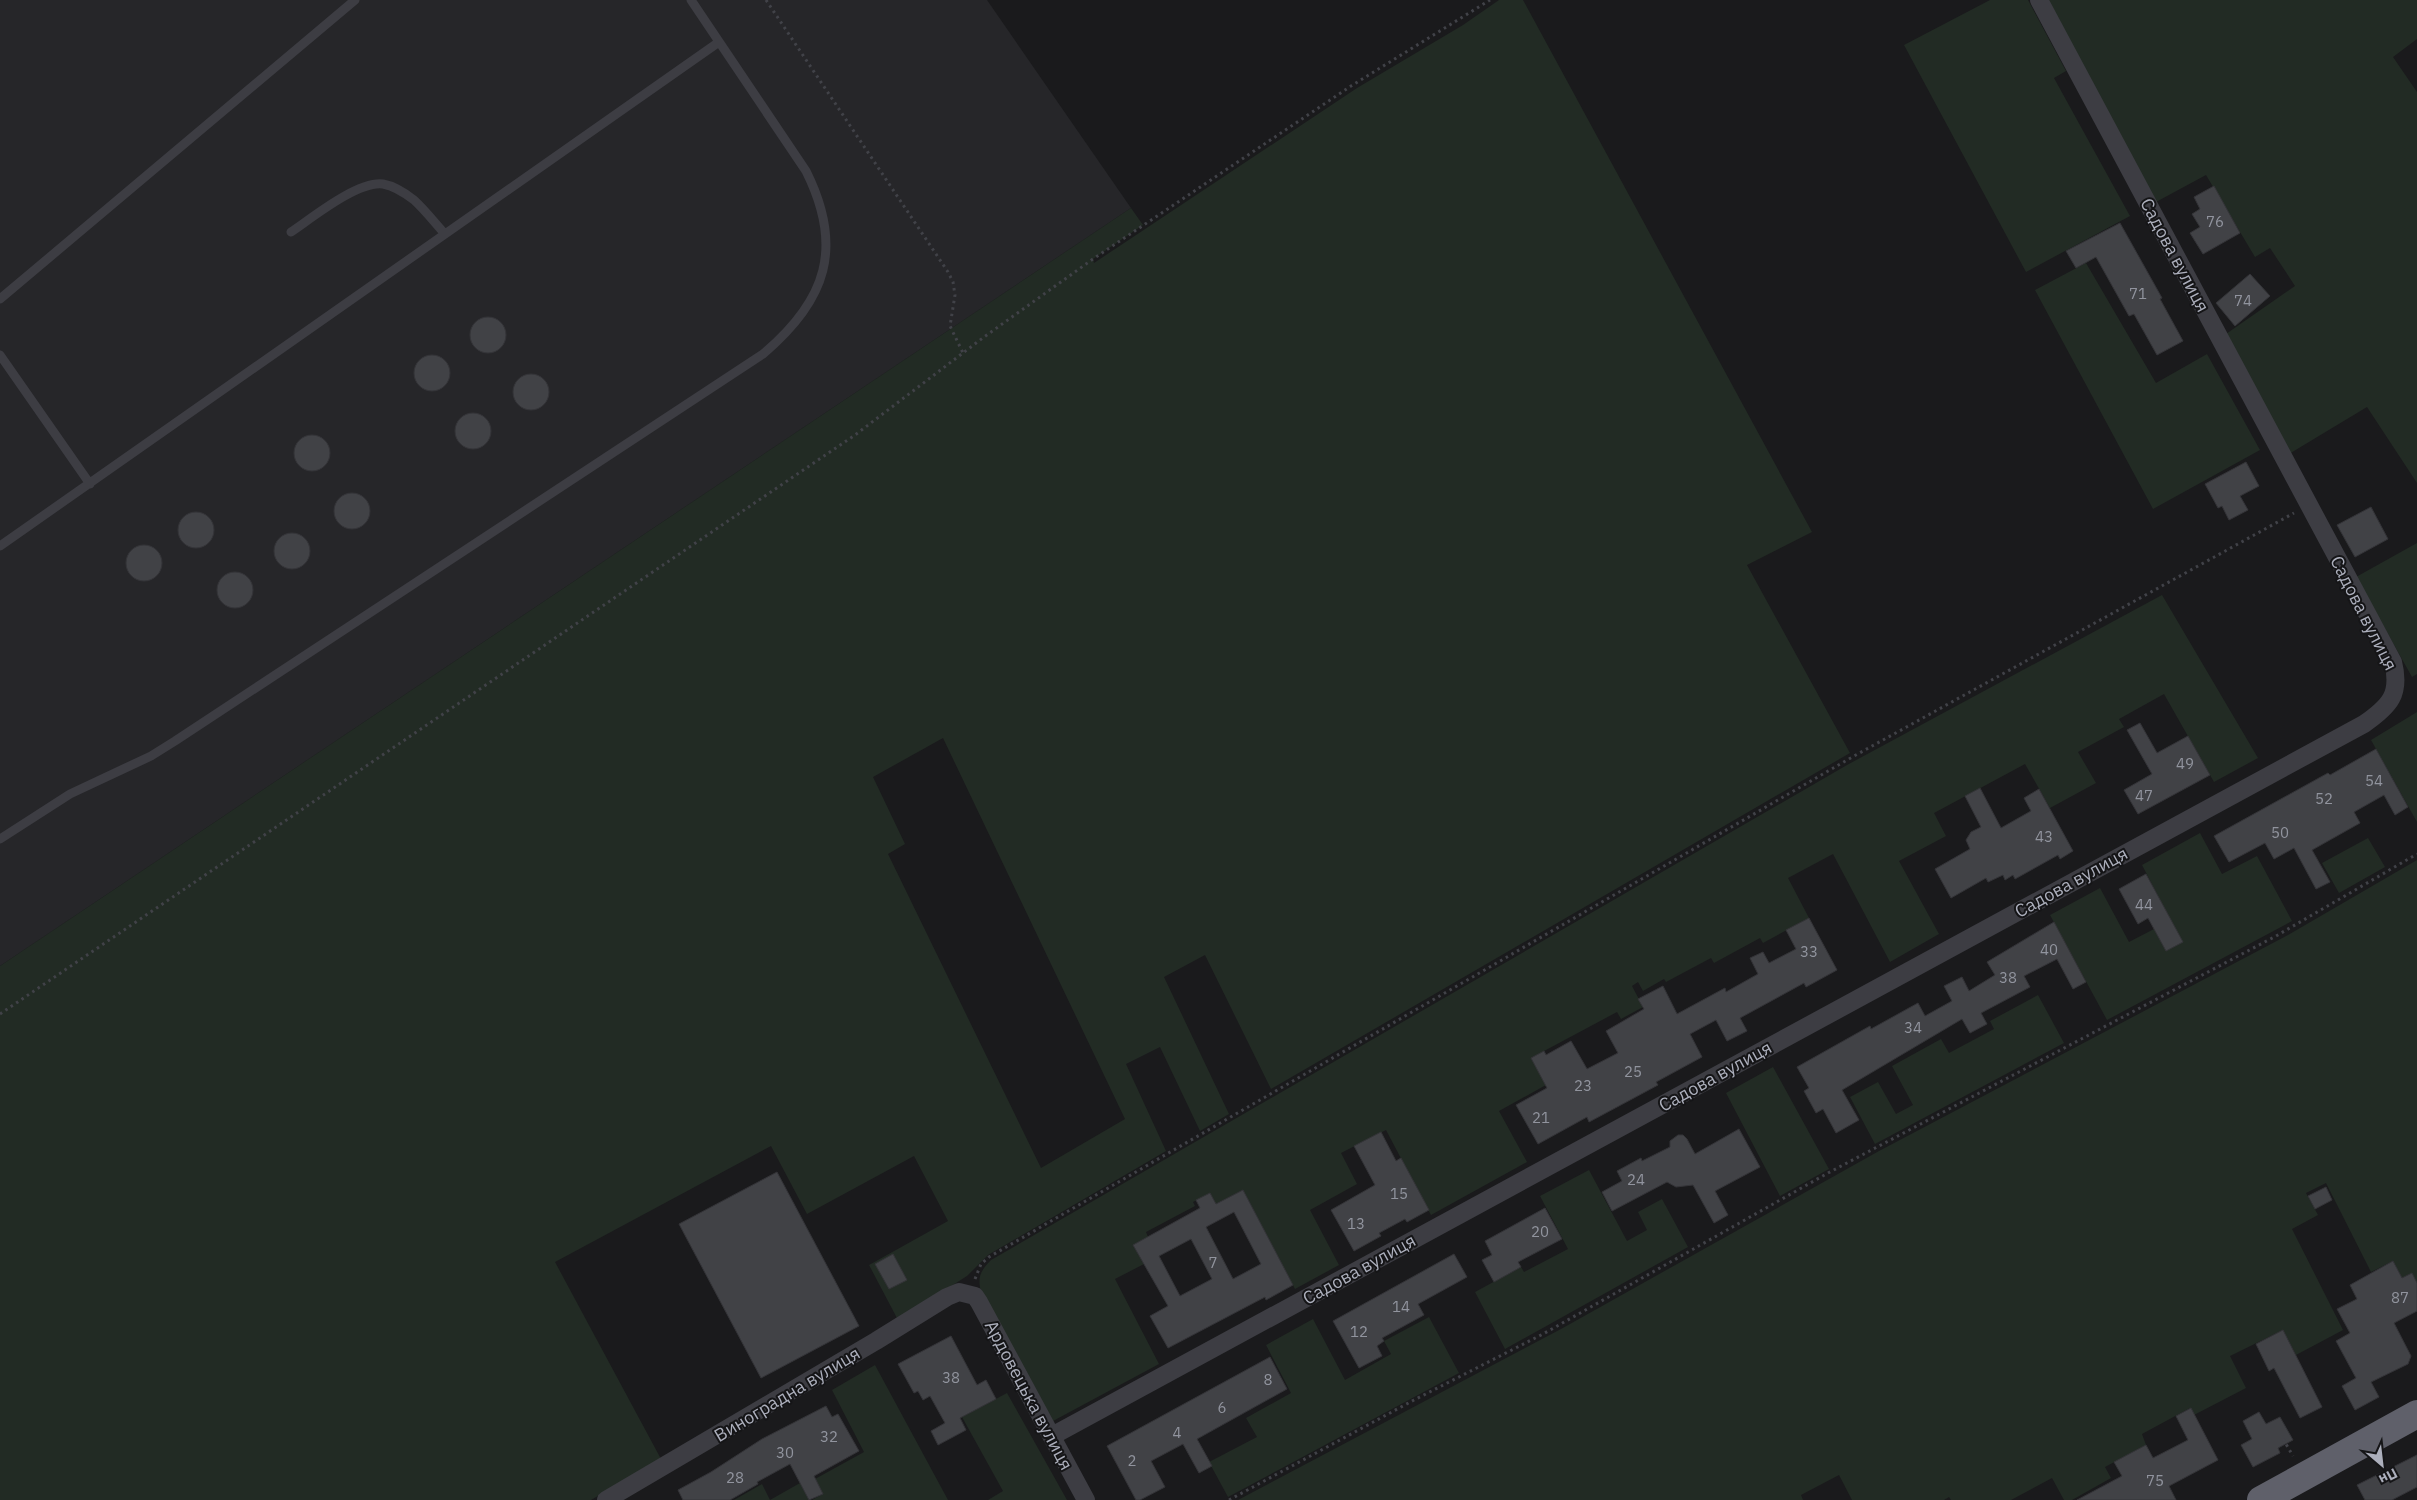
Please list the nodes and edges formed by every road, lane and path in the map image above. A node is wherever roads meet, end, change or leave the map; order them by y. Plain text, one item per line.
1 (355, 0) edge
2 (691, 0) edge
3 (766, 0) edge
4 (1490, 0) edge
5 (2039, 0) edge
6 (719, 42) junction
7 (291, 232) dead end
8 (445, 234) junction
9 (0, 299) edge
10 (963, 353) junction
11 (0, 355) edge
12 (90, 484) junction
13 (2308, 505) junction
14 (0, 546) edge
15 (0, 839) edge
16 (2417, 854) edge
17 (0, 1014) edge
18 (969, 1293) junction
19 (2417, 1414) edge
20 (1052, 1436) junction
21 (2283, 1439) dead end
22 (2289, 1450) dead end
23 (606, 1500) edge
24 (1086, 1500) edge
25 (1229, 1500) edge
26 (2261, 1500) edge

1 - 9 lane
2 - 6 lane
3 - 10 path
4 - 10 path
5 - 13 street, Садова вулиця
6 - 8 lane
6 - 15 lane
7 - 8 lane
8 - 12 lane
10 - 17 path
11 - 12 lane
12 - 14 lane
13 - 18 path
13 - 20 street, Садова вулиця
16 - 25 path
18 - 20 street, Ардовецька вулиця
18 - 23 street, Виноградна вулиця
19 - 26 highway
20 - 24 street, Ардовецька вулиця
21 - 22 path

